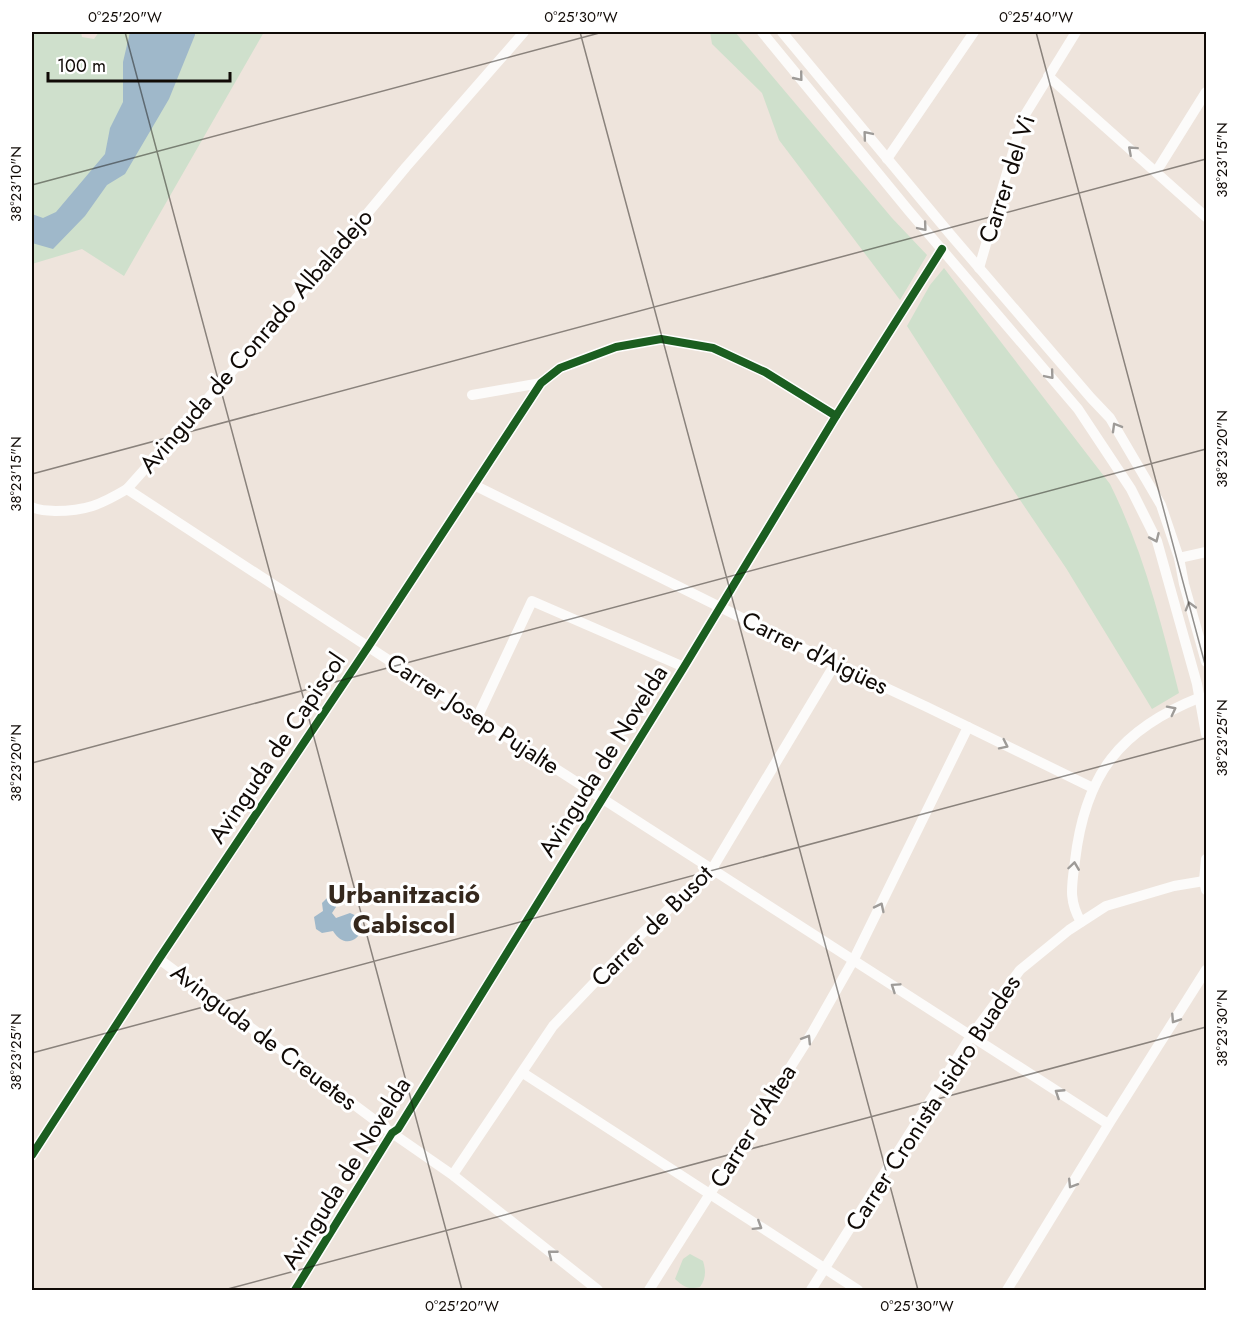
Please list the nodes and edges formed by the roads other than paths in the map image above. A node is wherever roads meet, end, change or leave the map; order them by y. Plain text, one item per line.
1 (524, 32) edge
2 (762, 32) edge
3 (782, 32) edge
4 (974, 32) edge
5 (1076, 32) edge
6 (1048, 76) junction
7 (1206, 92) edge
8 (887, 159) junction
9 (1156, 172) junction
10 (1206, 217) edge
11 (942, 249) junction
12 (979, 268) junction
13 (541, 383) junction
14 (472, 396) dead end
15 (836, 416) junction
16 (474, 484) junction
17 (127, 489) junction
18 (32, 507) edge
19 (1206, 552) edge
20 (1179, 558) junction
21 (305, 605) joint
22 (720, 606) junction
23 (368, 647) junction
24 (1206, 662) edge
25 (835, 664) junction
26 (684, 667) junction
27 (1201, 698) junction
28 (477, 718) junction
29 (968, 728) junction
30 (1206, 734) edge
31 (1093, 788) junction
32 (603, 797) junction
33 (1206, 859) edge
34 (712, 869) junction
35 (1205, 886) edge
36 (1081, 922) junction
37 (159, 959) junction
38 (854, 959) junction
39 (1206, 970) edge
40 (971, 1036) junction
41 (523, 1073) junction
42 (1108, 1124) junction
43 (392, 1133) junction
44 (32, 1155) edge
45 (454, 1176) junction
46 (708, 1195) junction
47 (824, 1270) junction
48 (295, 1290) edge
49 (598, 1290) edge
50 (649, 1290) edge
51 (811, 1290) edge
52 (858, 1290) edge
53 (1007, 1290) edge

1 - 17 street, Avinguda de Conrado Albaladejo
2 -> 11 street
8 -> 3 street
4 - 8 street
5 - 6 street, Carrer del Vi
9 -> 6 street
6 - 12 street, Carrer del Vi
7 - 9 street
8 - 12 street
9 - 10 street
11 - 15 street, Avinguda de Novelda
11 -> 27 street
20 -> 12 street
13 - 14 street
13 - 15 street, Avinguda de Capiscol
13 - 16 street, Avinguda de Capiscol
15 - 22 street, Avinguda de Novelda
16 - 22 street, Carrer d'Aigües
16 - 23 street, Avinguda de Capiscol
17 - 18 street
17 - 21 street, Avinguda de Conrado Albaladejo
19 - 20 street
24 -> 20 street
21 - 23 street, Carrer Josep Pujalte
22 - 25 street, Carrer d'Aigües
22 - 26 street, Avinguda de Novelda
23 - 28 street, Carrer Josep Pujalte
23 - 37 street, Avinguda de Capiscol
25 - 29 street, Carrer d'Aigües
25 - 34 street, Carrer de Busot
26 - 28 street
26 - 32 street, Avinguda de Novelda
27 - 30 street
31 -> 27 street
28 - 32 street, Carrer Josep Pujalte
29 -> 31 street, Carrer d'Aigües
38 -> 29 street, Carrer d'Altea
36 -> 31 street
32 - 34 street, Carrer Josep Pujalte
32 - 43 street, Avinguda de Novelda
33 - 35 street
34 - 38 street, Carrer Josep Pujalte
34 - 41 street, Carrer de Busot
35 - 36 street, Carrer Cronista Isidro Buades
36 - 40 street, Carrer Cronista Isidro Buades
37 - 43 street, Avinguda de Creuetes
37 - 44 street, Avinguda de Capiscol
40 -> 38 street, Carrer Josep Pujalte
46 -> 38 street, Carrer d'Altea
39 -> 42 street
42 -> 40 street, Carrer Josep Pujalte
40 - 47 street, Carrer Cronista Isidro Buades
41 - 45 street, Carrer de Busot
41 - 46 street
42 -> 53 street
43 - 45 street, Avinguda de Creuetes
43 - 48 street, Avinguda de Novelda
49 -> 45 street, Avinguda de Creuetes
46 -> 47 street
46 - 50 street, Carrer d'Altea
47 - 51 street, Carrer Cronista Isidro Buades
47 - 52 street

